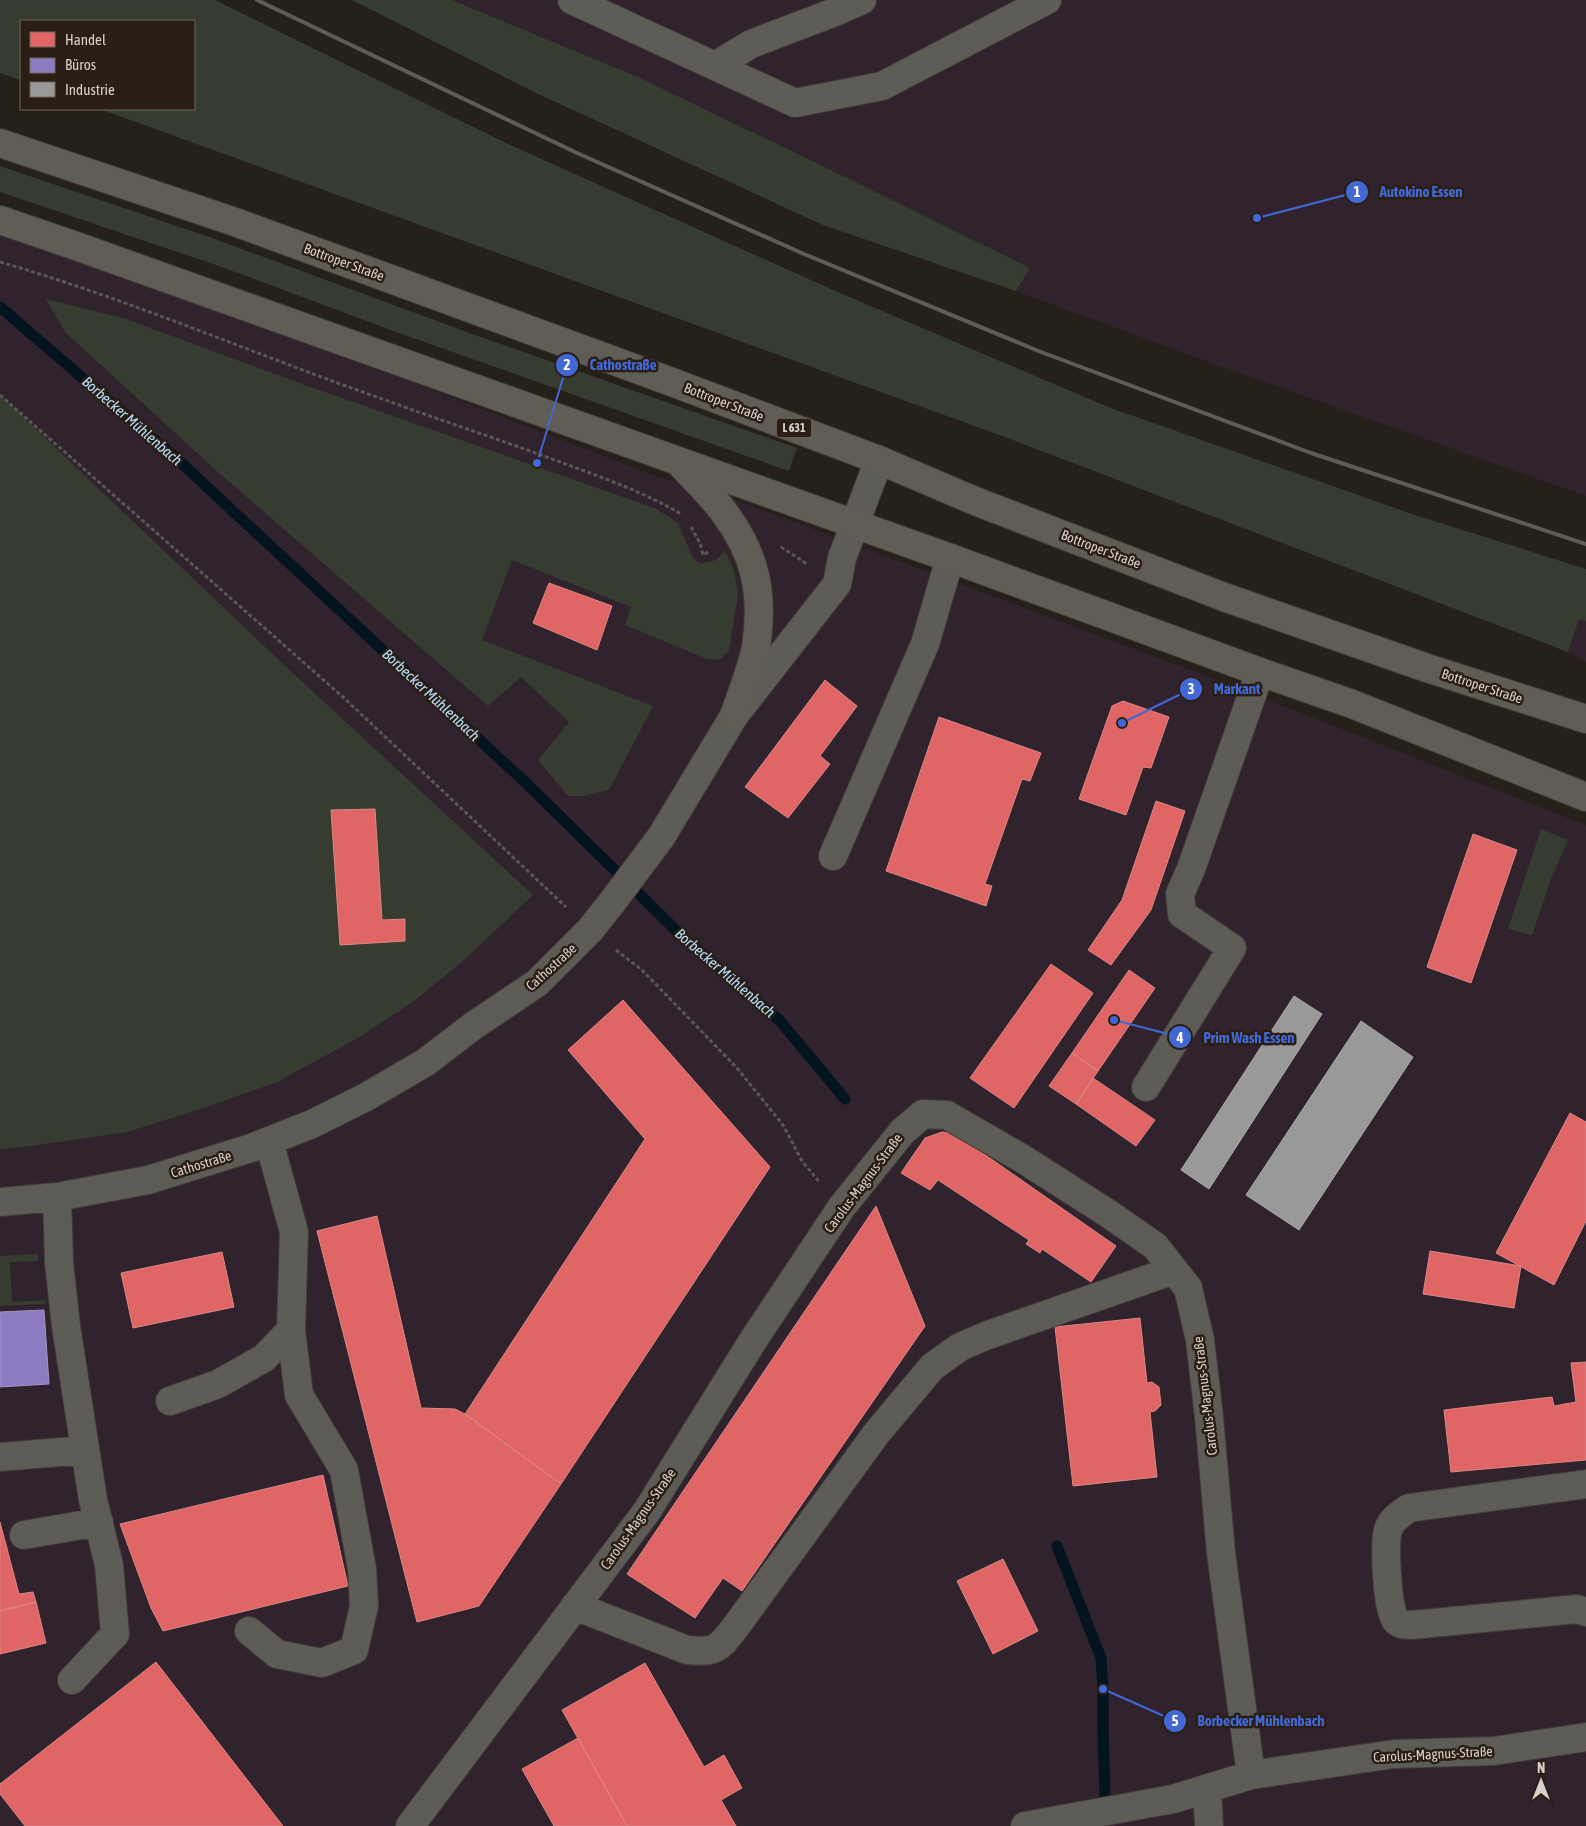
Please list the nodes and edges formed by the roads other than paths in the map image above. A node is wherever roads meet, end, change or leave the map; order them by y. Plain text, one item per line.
1 (573, 0) edge
2 (862, 0) edge
3 (1048, 0) edge
4 (715, 66) junction
5 (0, 143) edge
6 (0, 220) edge
7 (677, 460) junction
8 (879, 460) junction
9 (855, 523) junction
10 (950, 558) junction
11 (1260, 672) junction
12 (734, 716) junction
13 (1586, 719) edge
14 (1586, 797) edge
15 (833, 856) dead end
16 (1146, 1087) dead end
17 (269, 1141) junction
18 (58, 1198) junction
19 (0, 1202) edge
20 (1174, 1270) junction
21 (291, 1330) junction
22 (170, 1401) dead end
23 (85, 1450) junction
24 (0, 1457) edge
25 (1586, 1484) edge
26 (99, 1522) junction
27 (24, 1535) dead end
28 (576, 1606) junction
29 (1586, 1612) edge
30 (249, 1631) dead end
31 (72, 1680) dead end
32 (1586, 1737) edge
33 (1251, 1776) junction
34 (1207, 1788) junction
35 (1037, 1823) edge
36 (410, 1826) edge
37 (1209, 1826) edge

1 - 4 street
2 - 4 street
3 - 4 street
5 - 8 main road, Bottroper Straße / L 631
6 - 7 main road
7 - 9 main road
7 - 12 main road
8 - 9 street, Cathostraße
8 - 13 main road, Bottroper Straße / L 631
9 - 10 main road
9 - 12 street, Cathostraße
10 - 11 main road
10 - 15 street
11 - 14 main road
11 - 16 street
12 - 17 street, Cathostraße
17 - 18 street, Cathostraße
17 - 21 street
18 - 19 street, Cathostraße
18 - 23 street
20 - 28 street
20 - 28 street, Carolus-Magnus-Straße
20 - 33 street, Carolus-Magnus-Straße
21 - 22 street
21 - 30 street
23 - 24 street
23 - 26 street
25 - 29 street
26 - 27 street
26 - 31 street
28 - 36 street, Carolus-Magnus-Straße
32 - 33 street, Carolus-Magnus-Straße
33 - 34 street, Carolus-Magnus-Straße
34 - 35 street, Carolus-Magnus-Straße
34 - 37 street

